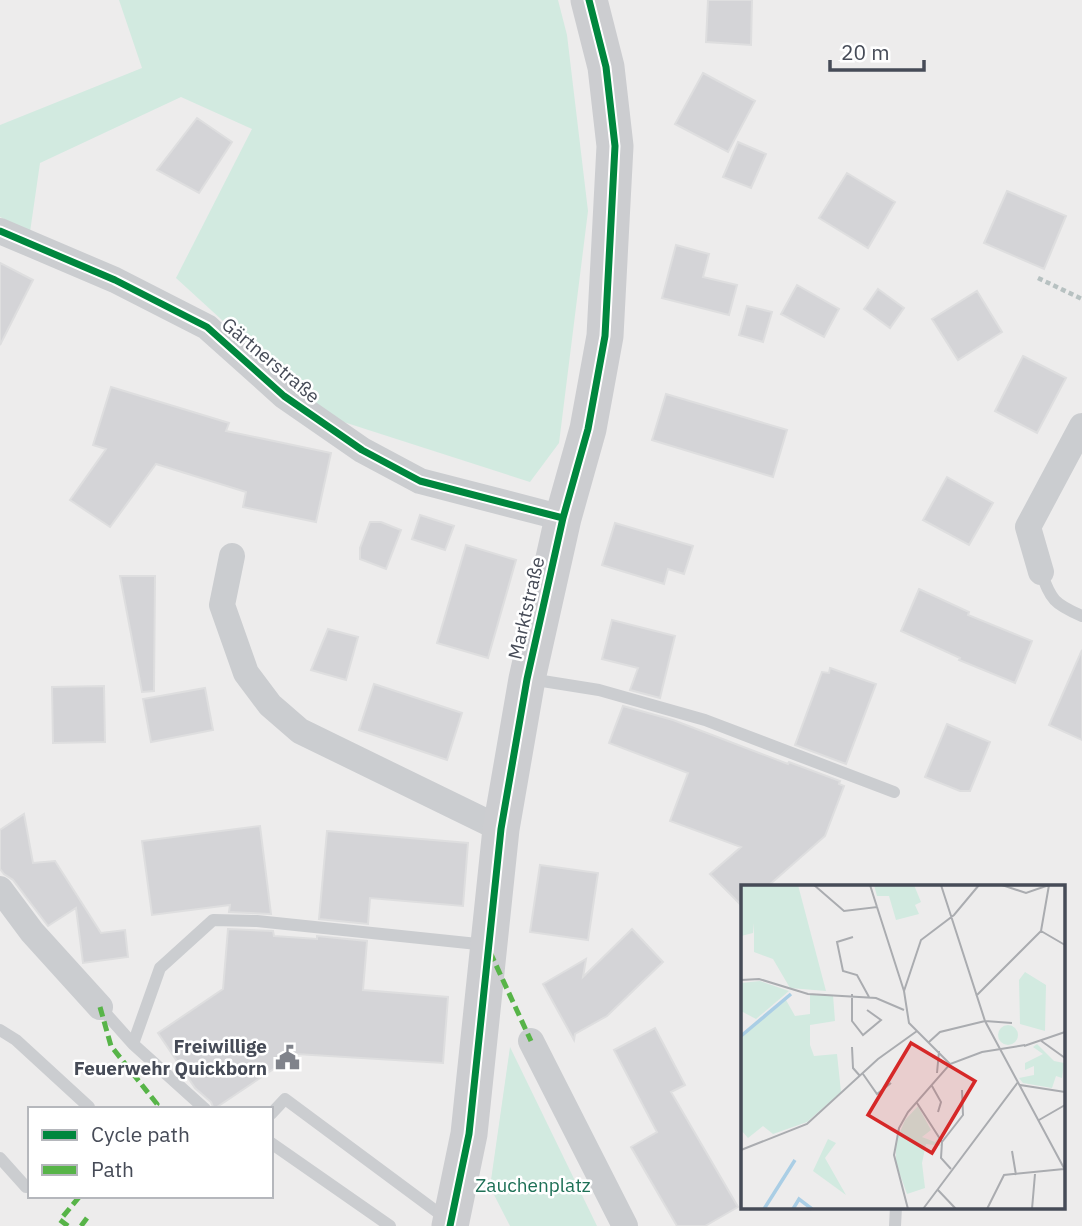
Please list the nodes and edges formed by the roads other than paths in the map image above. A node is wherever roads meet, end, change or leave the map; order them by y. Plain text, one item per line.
1 (590, 0) edge
2 (0, 231) edge
3 (1082, 426) edge
4 (563, 519) junction
5 (232, 556) dead end
6 (1041, 572) joint
7 (1082, 616) edge
8 (527, 679) junction
9 (894, 792) dead end
10 (501, 829) junction
11 (0, 889) edge
12 (487, 946) junction
13 (100, 1007) joint
14 (0, 1030) edge
15 (531, 1041) dead end
16 (133, 1044) junction
17 (89, 1107) edge
18 (203, 1107) edge
19 (273, 1112) edge
20 (273, 1144) edge
21 (0, 1158) edge
22 (26, 1188) dead end
23 (896, 1208) edge
24 (451, 1224) edge
25 (390, 1226) edge
26 (625, 1226) edge
27 (895, 1226) edge

1 - 4 main road, Marktstraße
2 - 4 street, Gärtnerstraße
3 - 6 street
4 - 8 main road, Marktstraße
5 - 10 street
6 - 7 lane
8 - 9 lane
8 - 10 main road, Marktstraße
10 - 12 main road, Marktstraße
11 - 13 street
12 - 16 lane
12 - 24 main road, Marktstraße
13 - 16 lane
14 - 17 lane
15 - 26 street
16 - 18 lane
19 - 24 lane
20 - 25 lane
21 - 22 lane
23 - 27 lane

